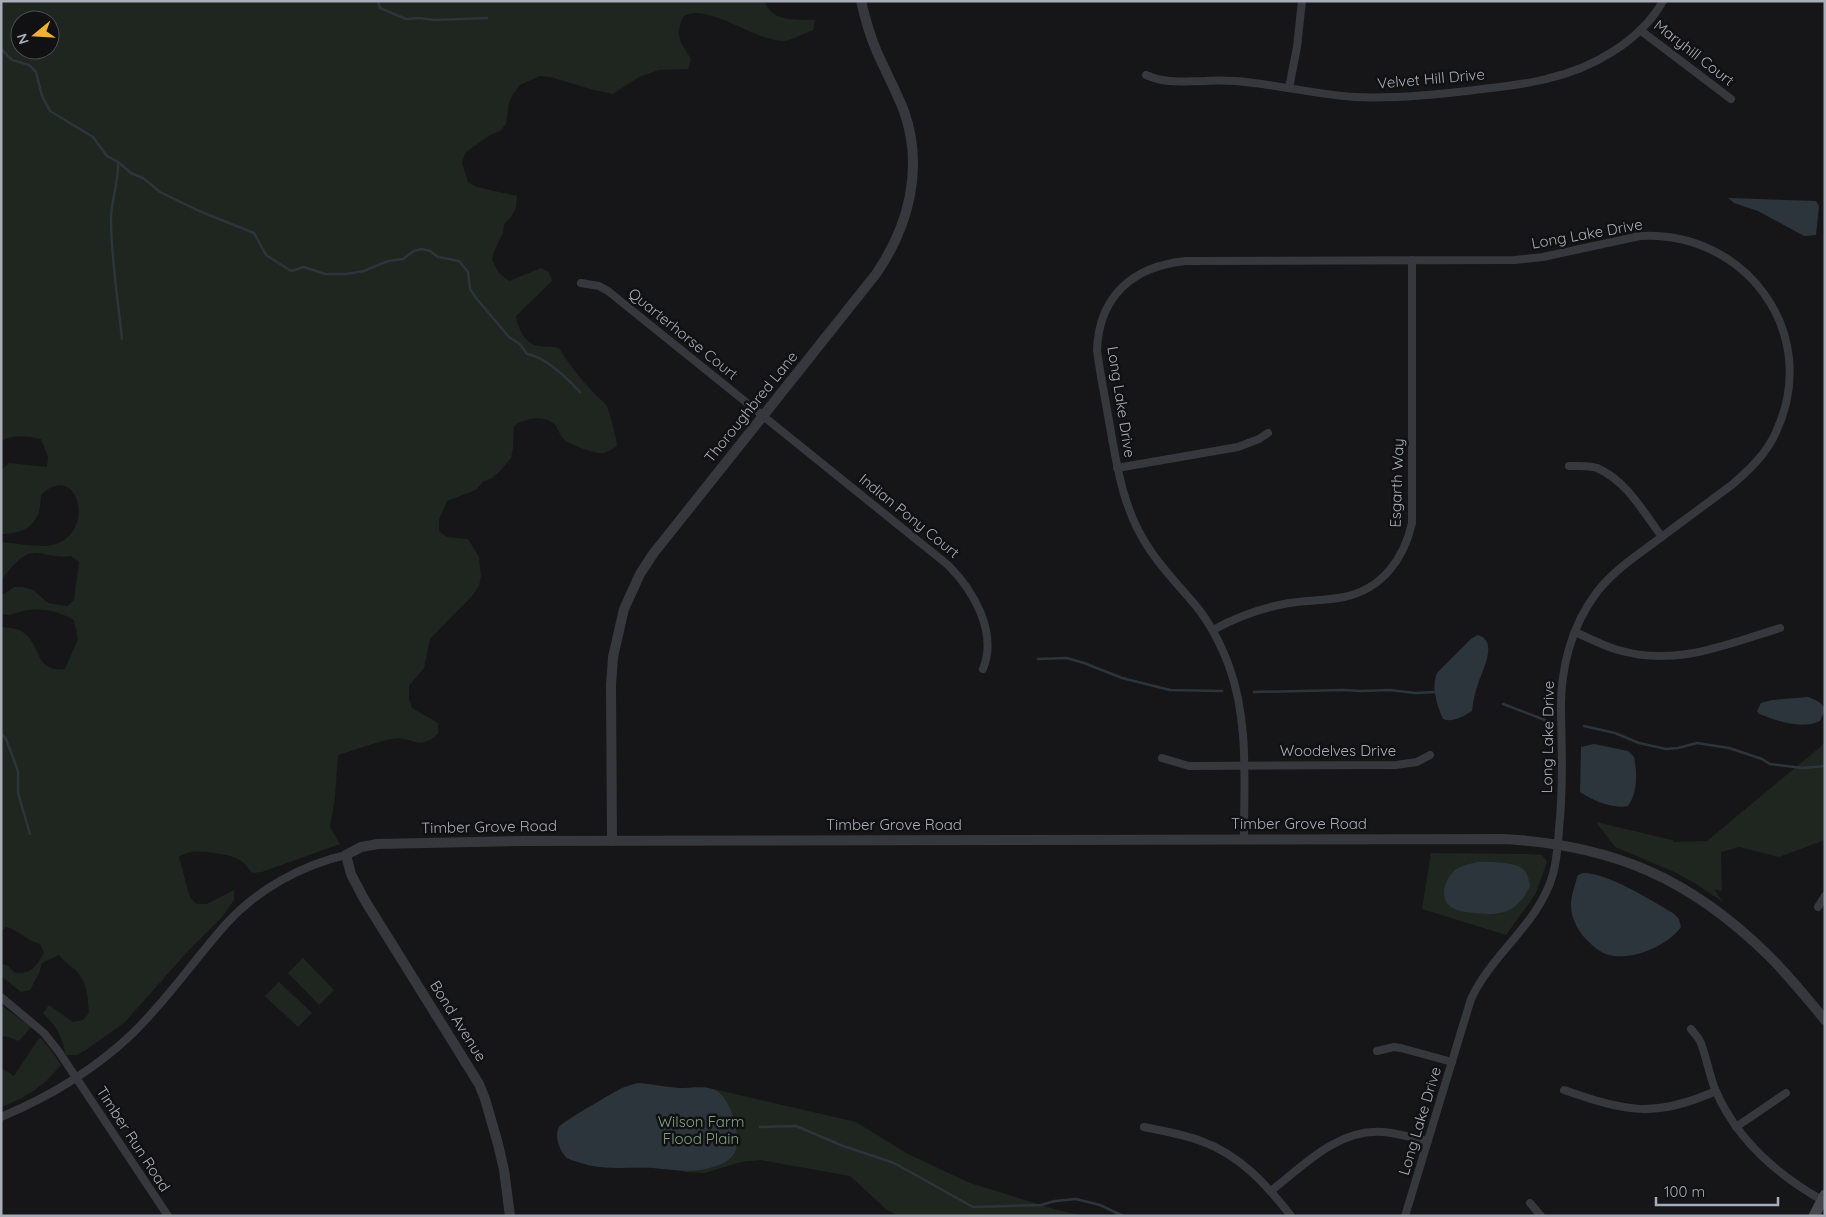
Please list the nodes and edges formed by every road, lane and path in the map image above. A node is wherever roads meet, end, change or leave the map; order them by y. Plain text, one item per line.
1 (860, 1) edge
2 (1302, 1) edge
3 (1663, 1) edge
4 (1640, 30) junction
5 (1146, 74) dead end
6 (1289, 88) junction
7 (1730, 99) dead end
8 (1412, 260) junction
9 (581, 283) dead end
10 (763, 416) junction
11 (1268, 433) dead end
12 (1570, 466) dead end
13 (1117, 468) junction
14 (1662, 536) junction
15 (1780, 628) dead end
16 (1213, 630) junction
17 (1575, 632) junction
18 (983, 669) dead end
19 (1430, 755) dead end
20 (1162, 758) dead end
21 (1244, 766) junction
22 (1244, 839) junction
23 (612, 841) junction
24 (1558, 844) junction
25 (346, 856) junction
26 (1825, 896) edge
27 (1818, 907) dead end
28 (1, 997) edge
29 (1825, 1020) edge
30 (1691, 1029) dead end
31 (1377, 1051) dead end
32 (1452, 1062) junction
33 (76, 1077) junction
34 (1564, 1090) dead end
35 (1716, 1091) junction
36 (1786, 1093) dead end
37 (1, 1117) edge
38 (1736, 1126) junction
39 (1144, 1127) dead end
40 (1428, 1141) junction
41 (1272, 1190) junction
42 (1823, 1197) edge
43 (1530, 1204) dead end
44 (168, 1216) edge
45 (510, 1216) edge
46 (1291, 1216) edge
47 (1405, 1216) edge
48 (1541, 1216) edge
49 (1814, 1216) edge

1 - 10 street, Thoroughbred Lane
2 - 6 street
3 - 4 street, Velvet Hill Drive
4 - 6 street, Velvet Hill Drive
4 - 7 street, Maryhill Court
5 - 6 street, Velvet Hill Drive
8 - 13 street, Long Lake Drive
8 - 14 street, Long Lake Drive
8 - 16 street, Esgarth Way
9 - 10 street, Quarterhorse Court
10 - 18 street, Indian Pony Court
10 - 23 street, Thoroughbred Lane
11 - 13 street
12 - 14 street
13 - 16 street, Long Lake Drive
14 - 17 street, Long Lake Drive
15 - 17 street
16 - 21 street, Long Lake Drive
17 - 24 street, Long Lake Drive
19 - 21 street, Woodelves Drive
20 - 21 street, Woodelves Drive
21 - 22 street, Long Lake Drive
22 - 23 street, Timber Grove Road
22 - 24 street, Timber Grove Road
23 - 25 street, Timber Grove Road
24 - 29 street, Timber Grove Road
24 - 32 street, Long Lake Drive
25 - 33 street, Timber Grove Road
25 - 45 street, Bond Avenue
26 - 27 street
28 - 33 street, Timber Run Road
30 - 35 street
31 - 32 street
32 - 40 street, Long Lake Drive
33 - 37 street, Timber Grove Road
33 - 44 street, Timber Run Road
34 - 35 street
35 - 38 street
36 - 38 street
38 - 42 street
39 - 41 street
40 - 41 street
40 - 47 street, Long Lake Drive
41 - 46 street
42 - 49 main road
43 - 48 street

